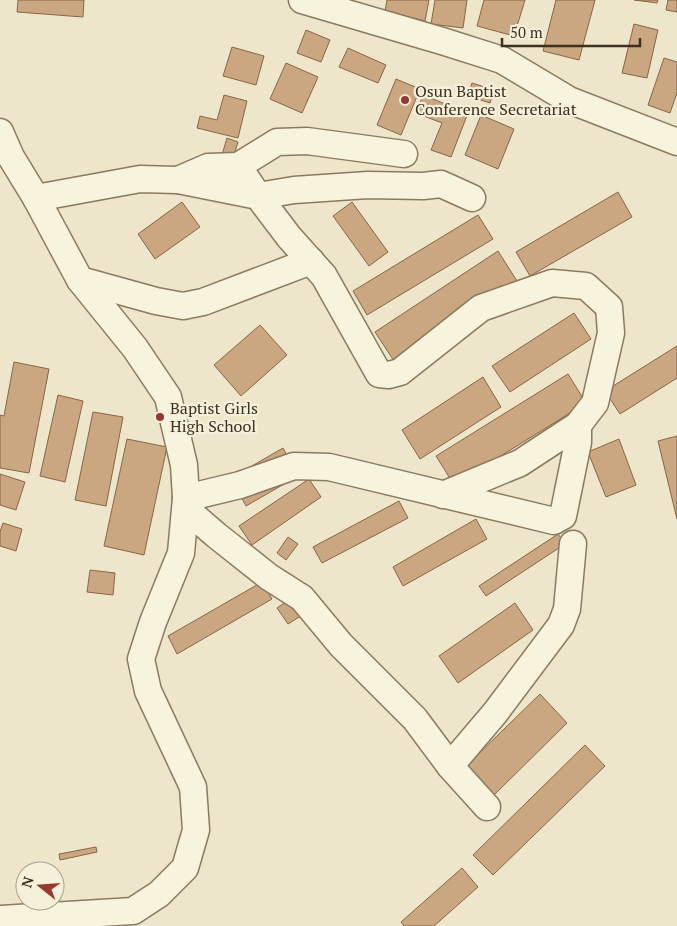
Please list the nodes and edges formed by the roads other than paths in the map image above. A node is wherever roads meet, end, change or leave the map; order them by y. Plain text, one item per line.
1 (302, 0) edge
2 (0, 132) edge
3 (677, 142) edge
4 (404, 154) dead end
5 (5, 159) edge
6 (238, 166) junction
7 (178, 180) junction
8 (258, 196) junction
9 (36, 198) junction
10 (472, 198) dead end
11 (311, 261) junction
12 (80, 280) junction
13 (578, 425) junction
14 (443, 495) junction
15 (186, 498) junction
16 (573, 544) dead end
17 (450, 766) junction
18 (487, 807) dead end
19 (0, 919) edge

1 - 3 street
2 - 5 street
4 - 6 street
5 - 9 street
6 - 7 street
6 - 8 street
7 - 8 street
7 - 9 street
8 - 10 street
8 - 11 street
9 - 12 street
11 - 12 street
11 - 13 street
12 - 15 street
13 - 14 street
13 - 14 street
14 - 15 street
15 - 17 street
15 - 19 street
16 - 17 street
17 - 18 street

